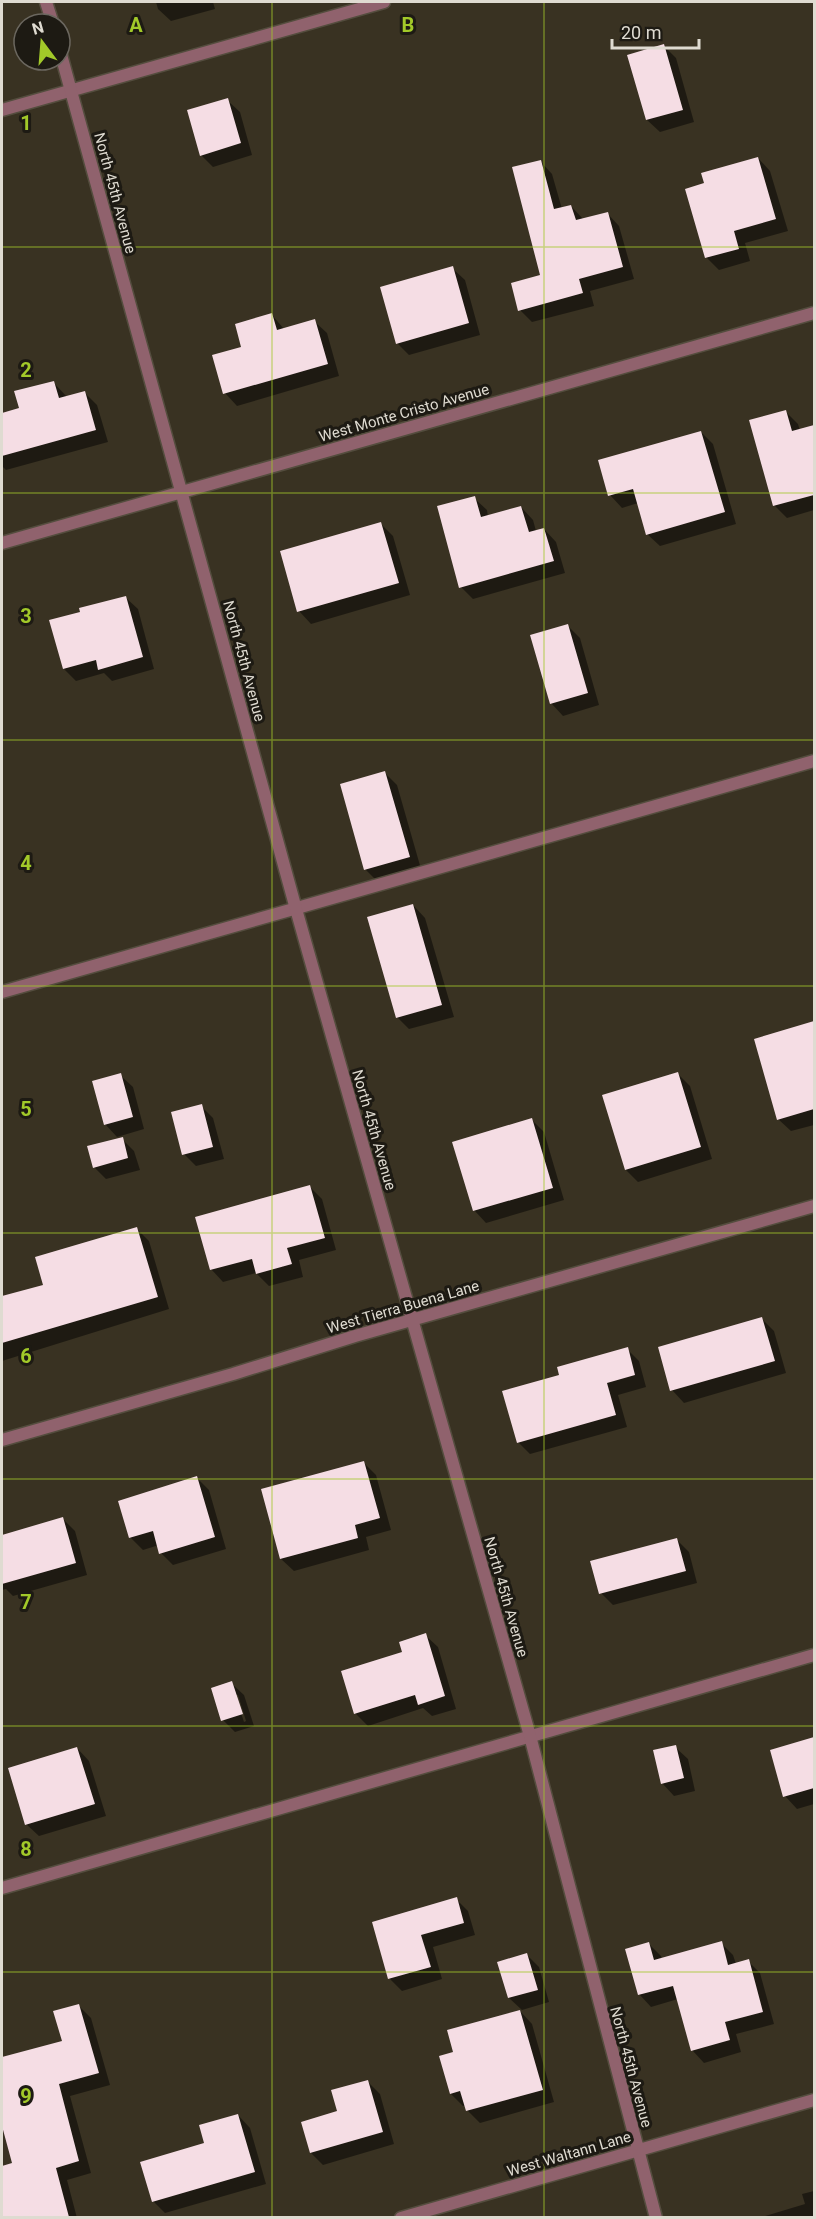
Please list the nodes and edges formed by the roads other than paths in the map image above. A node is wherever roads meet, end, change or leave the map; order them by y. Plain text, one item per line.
1 (384, 2) edge
2 (66, 72) edge
3 (71, 90) junction
4 (2, 110) edge
5 (814, 313) edge
6 (182, 492) junction
7 (2, 543) edge
8 (814, 761) edge
9 (296, 909) junction
10 (2, 992) edge
11 (814, 1206) edge
12 (412, 1320) junction
13 (2, 1440) edge
14 (814, 1655) edge
15 (530, 1736) junction
16 (2, 1888) edge
17 (814, 2100) edge
18 (637, 2150) junction
19 (401, 2217) edge
20 (656, 2217) edge

1 - 3 street
2 - 3 street, North 45th Avenue
3 - 4 street
3 - 6 street, North 45th Avenue
5 - 6 street, West Monte Cristo Avenue
6 - 7 street, West Monte Cristo Avenue
6 - 9 street, North 45th Avenue
8 - 9 street
9 - 10 street
9 - 12 street, North 45th Avenue
11 - 12 street, West Tierra Buena Lane
12 - 13 street, West Tierra Buena Lane
12 - 15 street, North 45th Avenue
14 - 15 street
15 - 16 street
15 - 18 street, North 45th Avenue
17 - 18 street, West Waltann Lane
18 - 19 street, West Waltann Lane
18 - 20 street, North 45th Avenue

